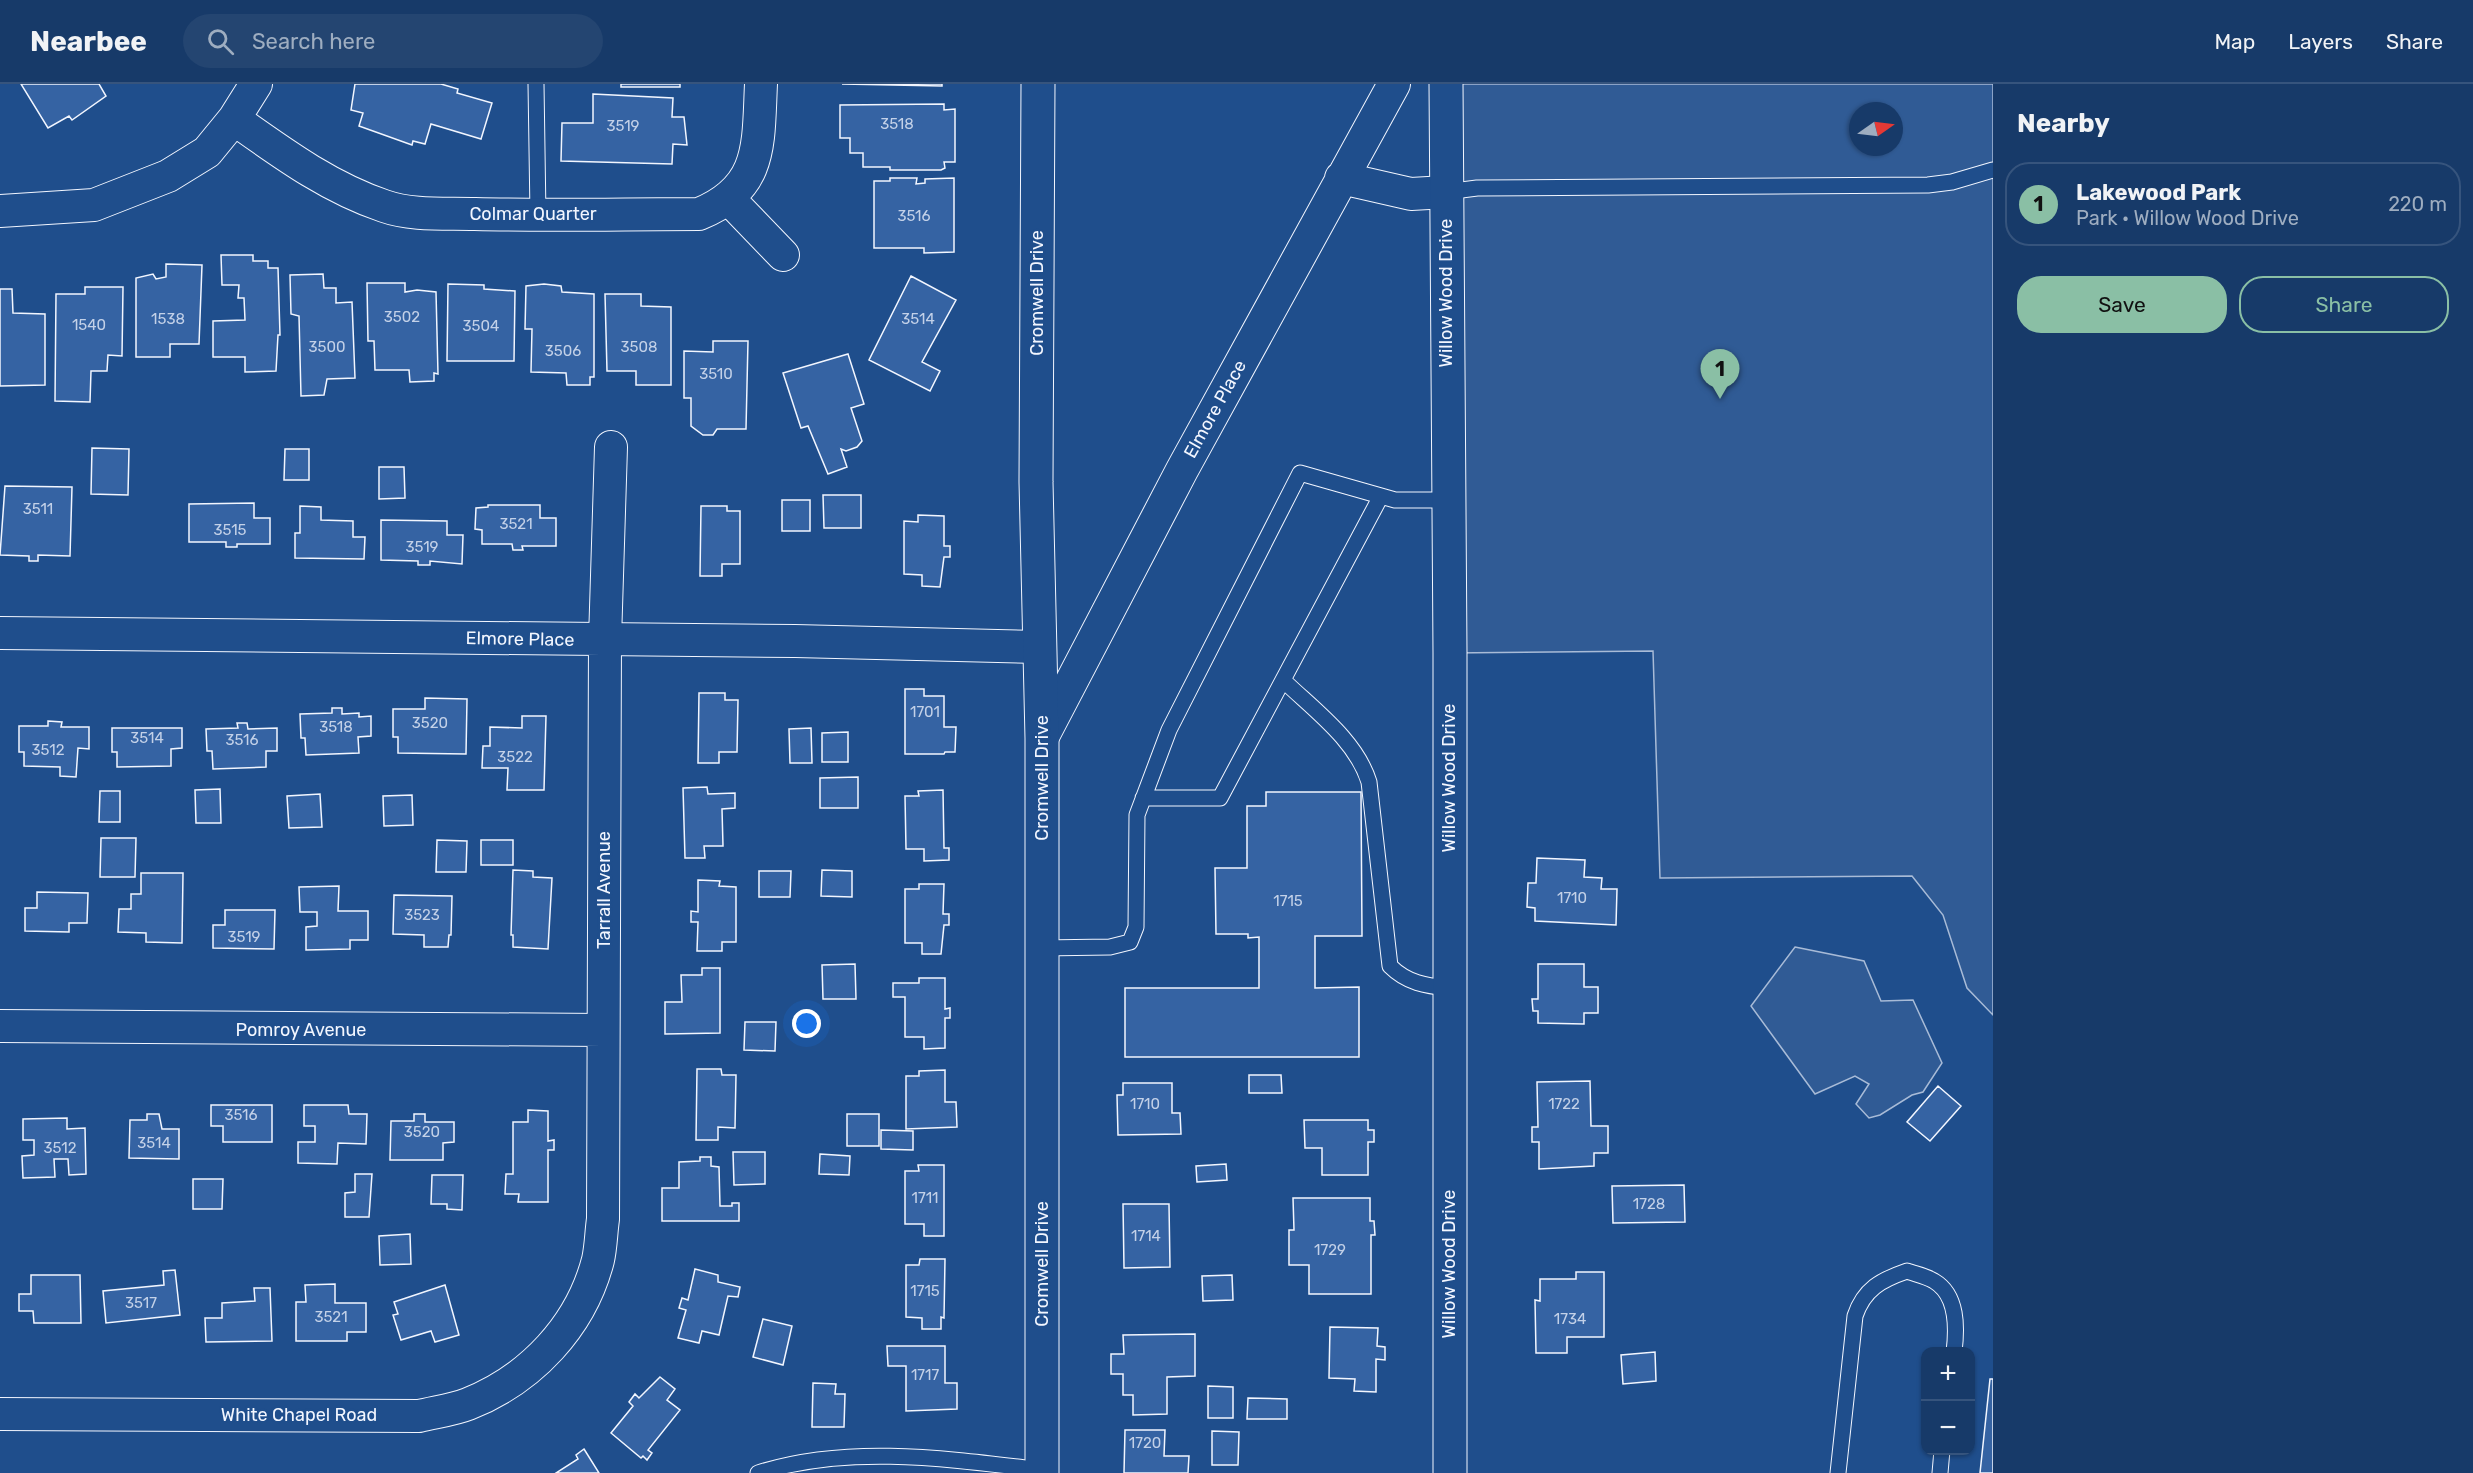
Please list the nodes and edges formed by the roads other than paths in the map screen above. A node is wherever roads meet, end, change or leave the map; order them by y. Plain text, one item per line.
1 (256, 84) edge
2 (536, 84) edge
3 (761, 84) edge
4 (1038, 84) edge
5 (1394, 84) edge
6 (1446, 84) edge
7 (234, 119) junction
8 (1993, 170) edge
9 (1341, 178) junction
10 (1446, 192) junction
11 (729, 199) junction
12 (0, 210) edge
13 (538, 216) junction
14 (783, 255) dead end
15 (611, 447) dead end
16 (1381, 496) junction
17 (1447, 500) junction
18 (0, 633) edge
19 (605, 640) junction
20 (1040, 647) junction
21 (1283, 680) junction
22 (1042, 738) junction
23 (1143, 798) junction
24 (1041, 948) junction
25 (1449, 988) junction
26 (0, 1026) edge
27 (603, 1030) junction
28 (568, 1326) joint
29 (1955, 1347) edge
30 (0, 1414) edge
31 (1942, 1455) edge
32 (952, 1467) edge
33 (1042, 1471) edge
34 (758, 1473) edge
35 (1450, 1473) edge
36 (1838, 1473) edge
37 (1940, 1473) edge

1 - 7 street
2 - 13 lane
3 - 11 street, Colmar Quarter
4 - 20 street, Cromwell Drive
5 - 9 street, Elmore Place
6 - 10 street, Willow Wood Drive
7 - 12 street
7 - 13 street, Colmar Quarter
8 - 10 lane
9 - 10 street
9 - 22 street, Elmore Place
10 - 17 street, Willow Wood Drive
11 - 13 street, Colmar Quarter
11 - 14 street
15 - 19 street, Tarrall Avenue
16 - 17 lane
16 - 21 lane
16 - 23 lane
17 - 25 street, Willow Wood Drive
18 - 19 street, Elmore Place
19 - 20 street, Elmore Place
19 - 27 street, Tarrall Avenue
20 - 22 street, Cromwell Drive
21 - 23 lane
21 - 25 lane
22 - 24 street, Cromwell Drive
23 - 24 lane
24 - 33 street, Cromwell Drive
25 - 35 street, Willow Wood Drive
26 - 27 street, Pomroy Avenue
27 - 28 street, Tarrall Avenue
28 - 30 street, White Chapel Road
29 - 36 lane
31 - 37 lane
32 - 33 lane
32 - 34 lane

